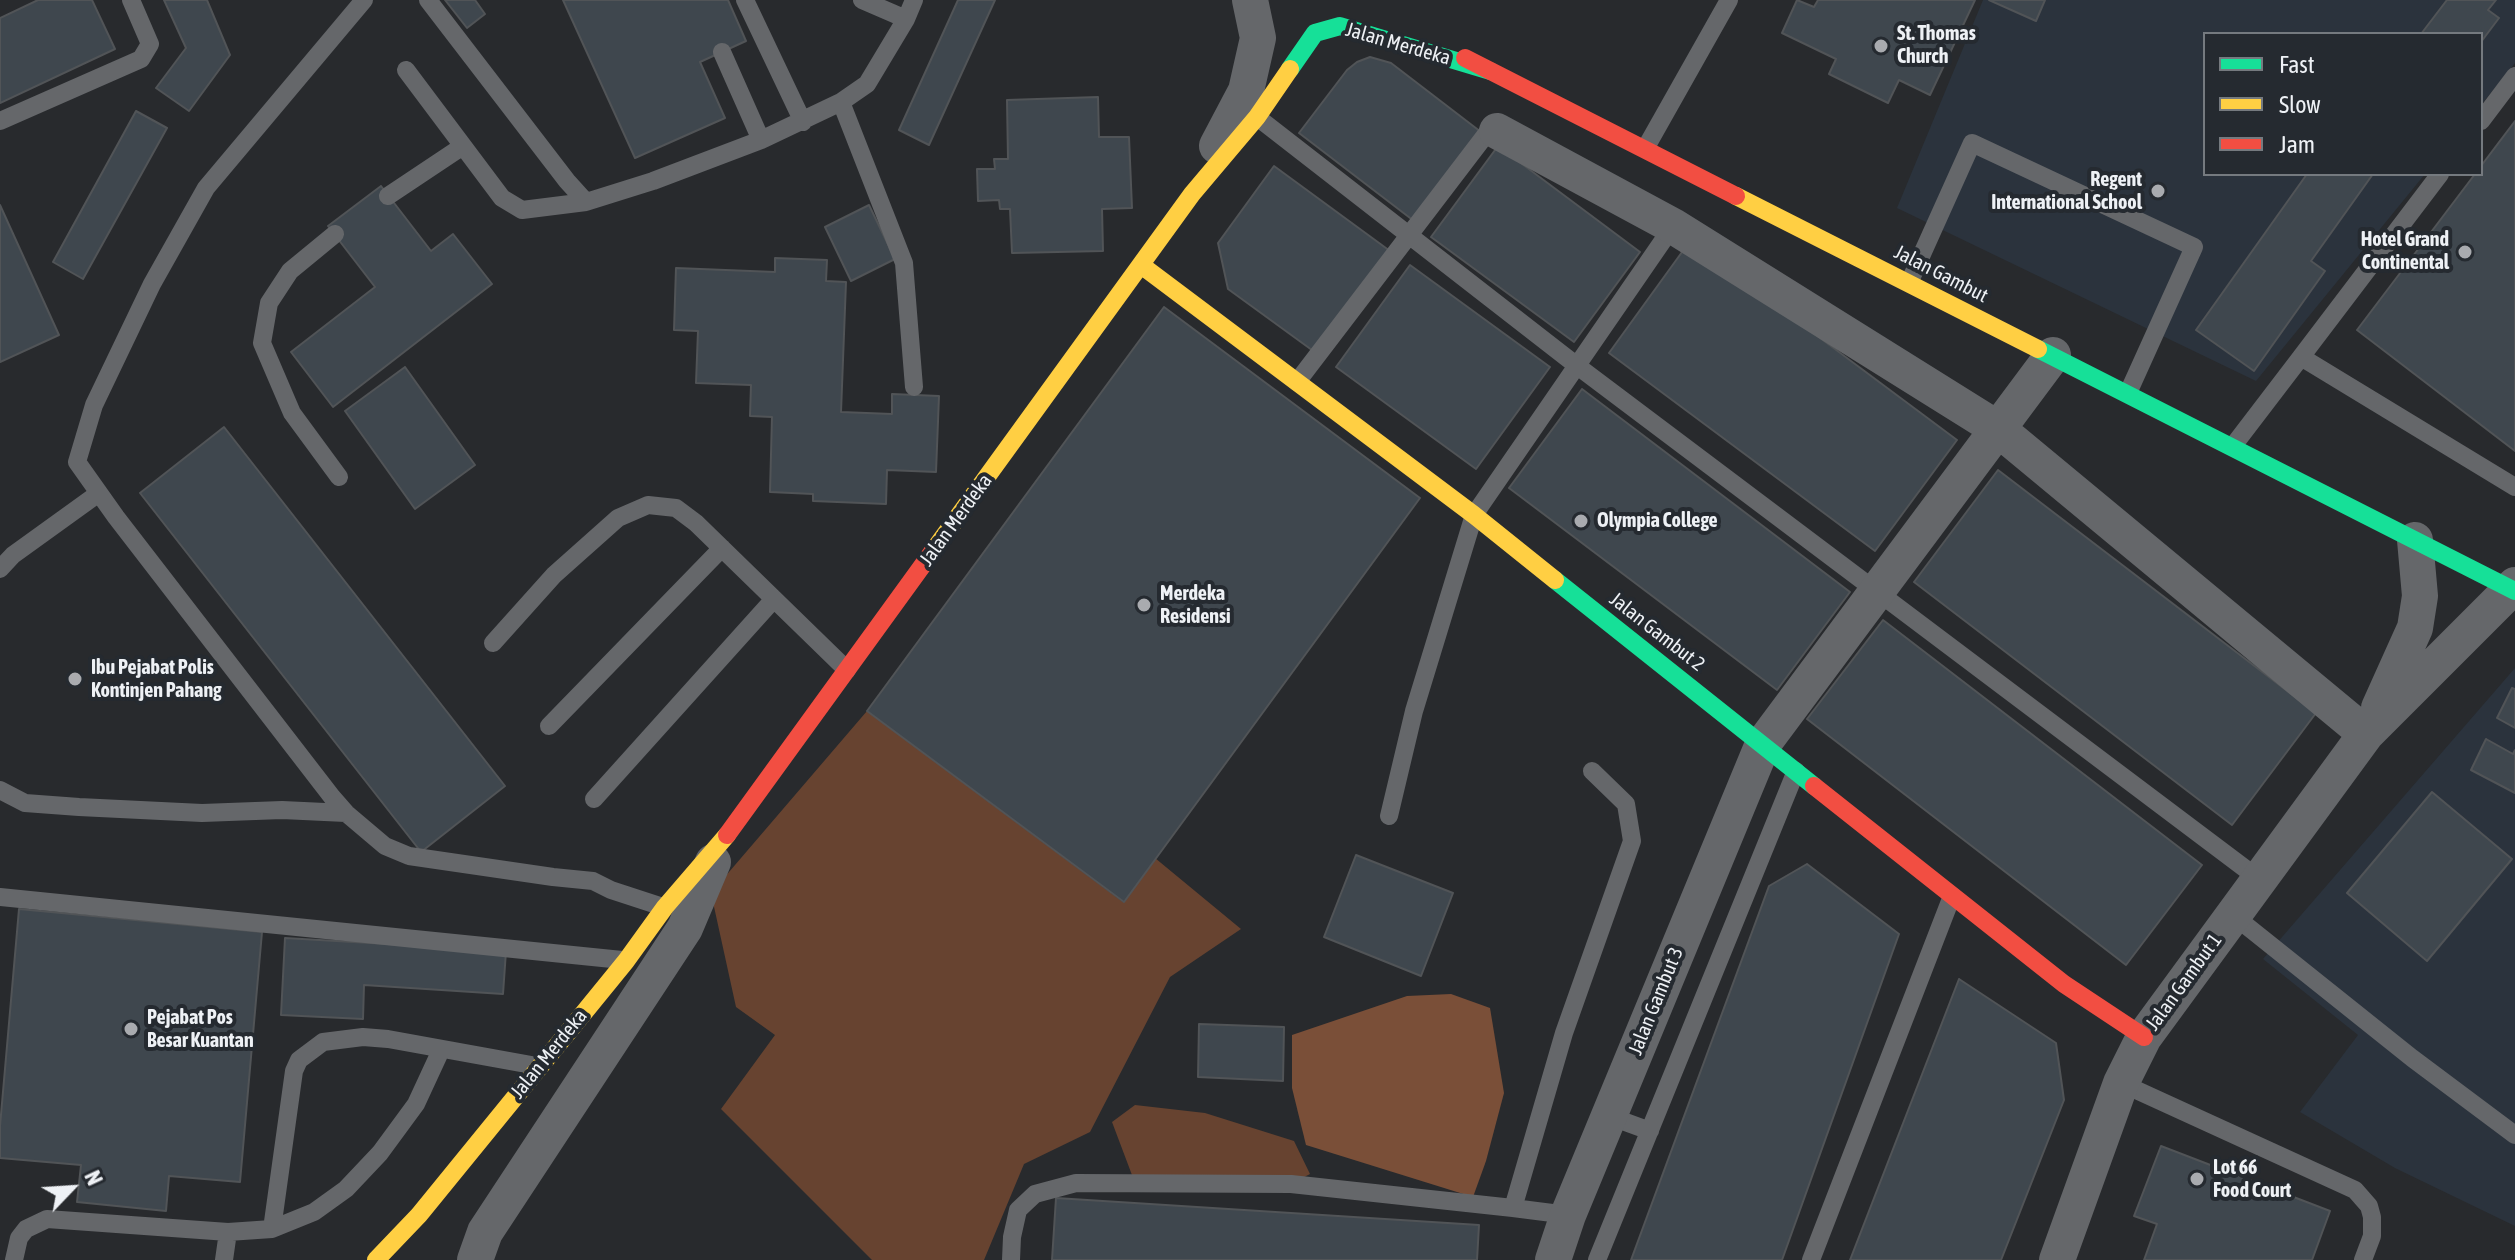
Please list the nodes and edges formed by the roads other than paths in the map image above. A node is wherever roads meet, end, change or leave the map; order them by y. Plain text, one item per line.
1 (131, 0) edge
2 (364, 0) edge
3 (428, 0) edge
4 (745, 0) edge
5 (862, 0) edge
6 (914, 0) edge
7 (1250, 0) edge
8 (1729, 0) edge
9 (906, 19) junction
10 (1385, 19) dead end
11 (722, 52) dead end
12 (406, 70) dead end
13 (1490, 71) junction
14 (2515, 76) edge
15 (841, 102) junction
16 (1577, 115) junction
17 (1257, 117) junction
18 (2483, 118) edge
19 (0, 121) edge
20 (803, 122) junction
21 (1497, 131) joint
22 (761, 140) junction
23 (463, 146) junction
24 (1645, 149) junction
25 (1551, 161) junction
26 (2438, 176) edge
27 (1701, 177) junction
28 (1192, 194) junction
29 (388, 196) dead end
30 (586, 202) junction
31 (1673, 226) junction
32 (335, 234) dead end
33 (1408, 235) junction
34 (1141, 265) junction
35 (1909, 283) junction
36 (2053, 355) junction
37 (2301, 357) junction
38 (1576, 365) junction
39 (1297, 382) junction
40 (914, 387) dead end
41 (2128, 393) junction
42 (1998, 429) junction
43 (2233, 446) junction
44 (339, 477) dead end
45 (2515, 487) edge
46 (99, 493) junction
47 (1474, 515) junction
48 (2415, 540) junction
49 (722, 548) junction
50 (0, 569) edge
51 (2514, 589) edge
52 (1877, 592) junction
53 (774, 599) junction
54 (493, 643) dead end
55 (847, 670) junction
56 (549, 726) dead end
57 (2366, 734) junction
58 (1763, 744) junction
59 (1592, 771) dead end
60 (1796, 771) junction
61 (0, 790) edge
62 (594, 799) dead end
63 (346, 813) junction
64 (1389, 816) dead end
65 (719, 846) junction
66 (2259, 879) junction
67 (1952, 896) junction
68 (0, 897) edge
69 (665, 907) junction
70 (2233, 915) junction
71 (626, 961) junction
72 (2144, 1037) junction
73 (441, 1050) junction
74 (540, 1066) junction
75 (2121, 1083) junction
76 (1609, 1116) junction
77 (1650, 1131) junction
78 (2515, 1135) edge
79 (1513, 1208) junction
80 (1568, 1215) junction
81 (272, 1229) junction
82 (228, 1232) junction
83 (14, 1260) edge
84 (224, 1260) edge
85 (376, 1260) edge
86 (475, 1260) edge
87 (1011, 1260) edge
88 (1553, 1260) edge
89 (1597, 1260) edge
90 (1811, 1260) edge
91 (2057, 1260) edge
92 (2363, 1260) edge

1 - 19 lane
2 - 46 lane
3 - 30 lane
4 - 20 lane
5 - 9 lane
6 - 9 lane
7 - 28 street, Jalan Merdeka
8 - 24 lane
9 - 15 lane
10 - 13 street, Jalan Gambut
11 - 22 lane
12 - 23 lane
13 - 16 street, Jalan Gambut
13 - 17 street, Jalan Merdeka
14 - 18 lane
15 - 20 lane
15 - 40 lane
16 - 24 street, Jalan Gambut
16 - 25 street
17 - 28 street, Jalan Merdeka
17 - 33 lane
20 - 22 lane
21 - 25 street
21 - 33 lane
22 - 30 lane
23 - 29 lane
23 - 30 lane
24 - 27 street, Jalan Gambut
25 - 31 street
26 - 37 lane
27 - 31 street
27 - 35 street, Jalan Gambut
28 - 34 street, Jalan Merdeka
31 - 38 lane
31 - 42 street
32 - 44 lane
33 - 38 lane
33 - 39 lane
34 - 39 street, Jalan Gambut 2
34 - 55 street, Jalan Merdeka
35 - 36 street, Jalan Gambut
35 - 41 lane
36 - 41 street, Jalan Gambut
36 - 42 street, Jalan Gambut 3
37 - 43 lane
37 - 45 lane
38 - 47 lane
38 - 52 lane
39 - 47 street, Jalan Gambut 2
41 - 43 street, Jalan Gambut
42 - 52 street, Jalan Gambut 3
42 - 57 street
43 - 48 street, Jalan Gambut
46 - 50 lane
46 - 63 lane
47 - 58 street, Jalan Gambut 2
47 - 64 lane
48 - 51 street, Jalan Gambut
48 - 57 street, Jalan Gambut 1
49 - 53 lane
49 - 54 lane
49 - 56 lane
51 - 57 street, Jalan Gambut 1
52 - 58 street, Jalan Gambut 3
52 - 66 lane
53 - 55 lane
53 - 62 lane
55 - 65 street, Jalan Merdeka
57 - 66 street, Jalan Gambut 1
58 - 60 street, Jalan Gambut 2
58 - 76 street, Jalan Gambut 3
59 - 79 lane
60 - 67 street, Jalan Gambut 2
60 - 77 lane
61 - 63 lane
63 - 69 lane
65 - 69 street, Jalan Merdeka
65 - 86 street, Jalan Merdeka
66 - 70 street, Jalan Gambut 1
67 - 72 street, Jalan Gambut 2
67 - 90 lane
68 - 71 lane
69 - 71 street, Jalan Merdeka
70 - 72 street, Jalan Gambut 1
70 - 78 lane
71 - 74 street, Jalan Merdeka
72 - 75 street, Jalan Gambut 1
73 - 74 lane
73 - 81 lane
73 - 81 lane
74 - 85 street, Jalan Merdeka
75 - 91 street, Jalan Gambut 1
75 - 92 lane
76 - 77 lane
76 - 80 street, Jalan Gambut 3
77 - 89 lane
79 - 80 lane
79 - 87 lane
80 - 88 street, Jalan Gambut 3
81 - 82 lane
82 - 83 lane
82 - 84 lane

